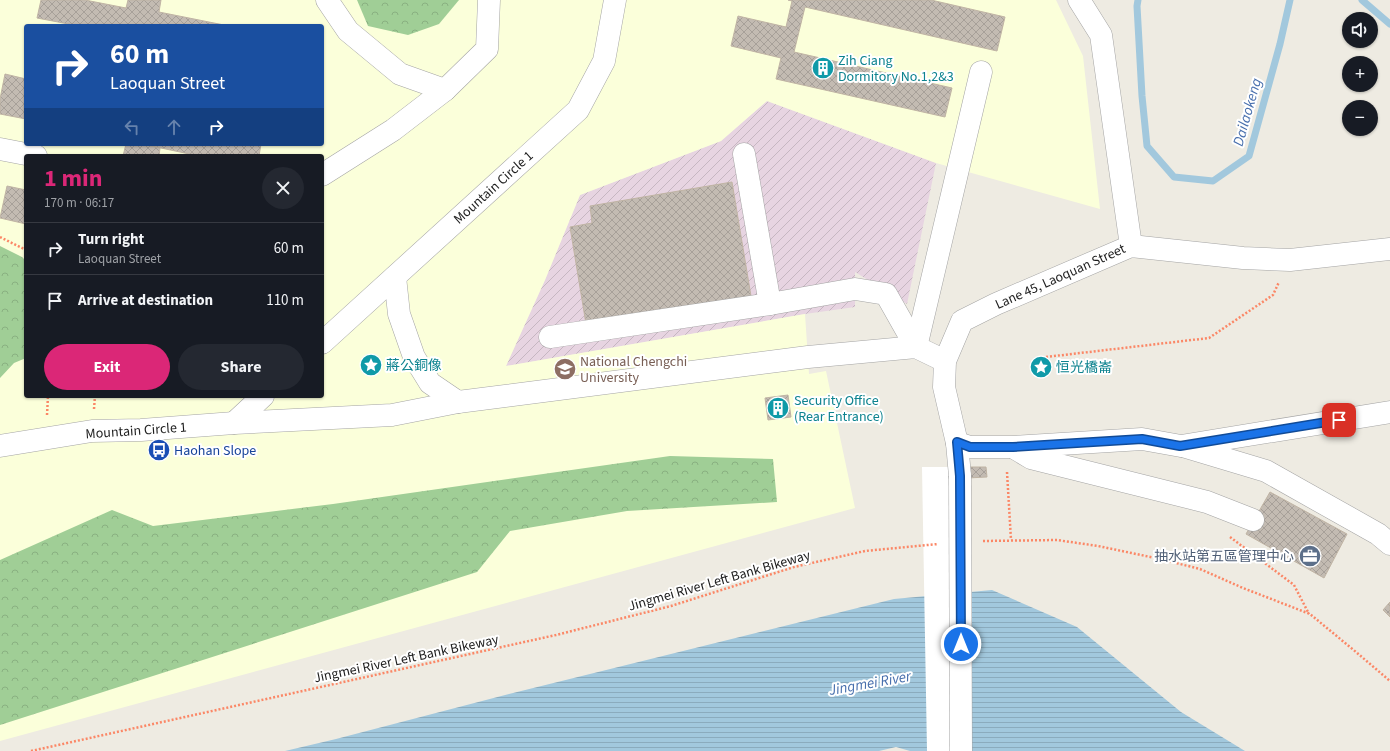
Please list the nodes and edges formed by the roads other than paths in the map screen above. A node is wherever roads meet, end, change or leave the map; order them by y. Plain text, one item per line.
1 (327, 0) edge
2 (489, 0) edge
3 (615, 0) edge
4 (1079, 0) edge
5 (981, 72) dead end
6 (445, 90) junction
7 (0, 148) edge
8 (27, 154) edge
9 (744, 154) dead end
10 (324, 174) edge
11 (1131, 246) junction
12 (1390, 249) edge
13 (395, 277) junction
14 (770, 304) junction
15 (550, 337) dead end
16 (324, 341) edge
17 (916, 348) junction
18 (945, 361) junction
19 (262, 398) edge
20 (458, 402) junction
21 (1390, 412) edge
22 (234, 423) junction
23 (957, 442) junction
24 (0, 446) edge
25 (1180, 446) junction
26 (1013, 447) junction
27 (1253, 520) dead end
28 (1390, 544) edge
29 (961, 751) edge

1 - 6 street
2 - 6 street
3 - 13 street, Mountain Circle 1
4 - 11 street, Lane 45, Laoquan Street
5 - 17 street
6 - 10 street
7 - 8 street
9 - 14 street
11 - 12 street
11 - 18 street, Lane 45, Laoquan Street
13 - 16 street, Mountain Circle 1
13 - 20 street
14 - 15 street
14 - 17 street
17 - 18 street
17 - 20 street, Mountain Circle 1
18 - 23 street, Lane 45, Laoquan Street
19 - 22 street
20 - 22 street, Mountain Circle 1
21 - 25 street
22 - 24 street, Mountain Circle 1
23 - 26 street
23 - 29 street, Lane 45, Laoquan Street, bridge
25 - 26 street
25 - 28 street
26 - 27 street

